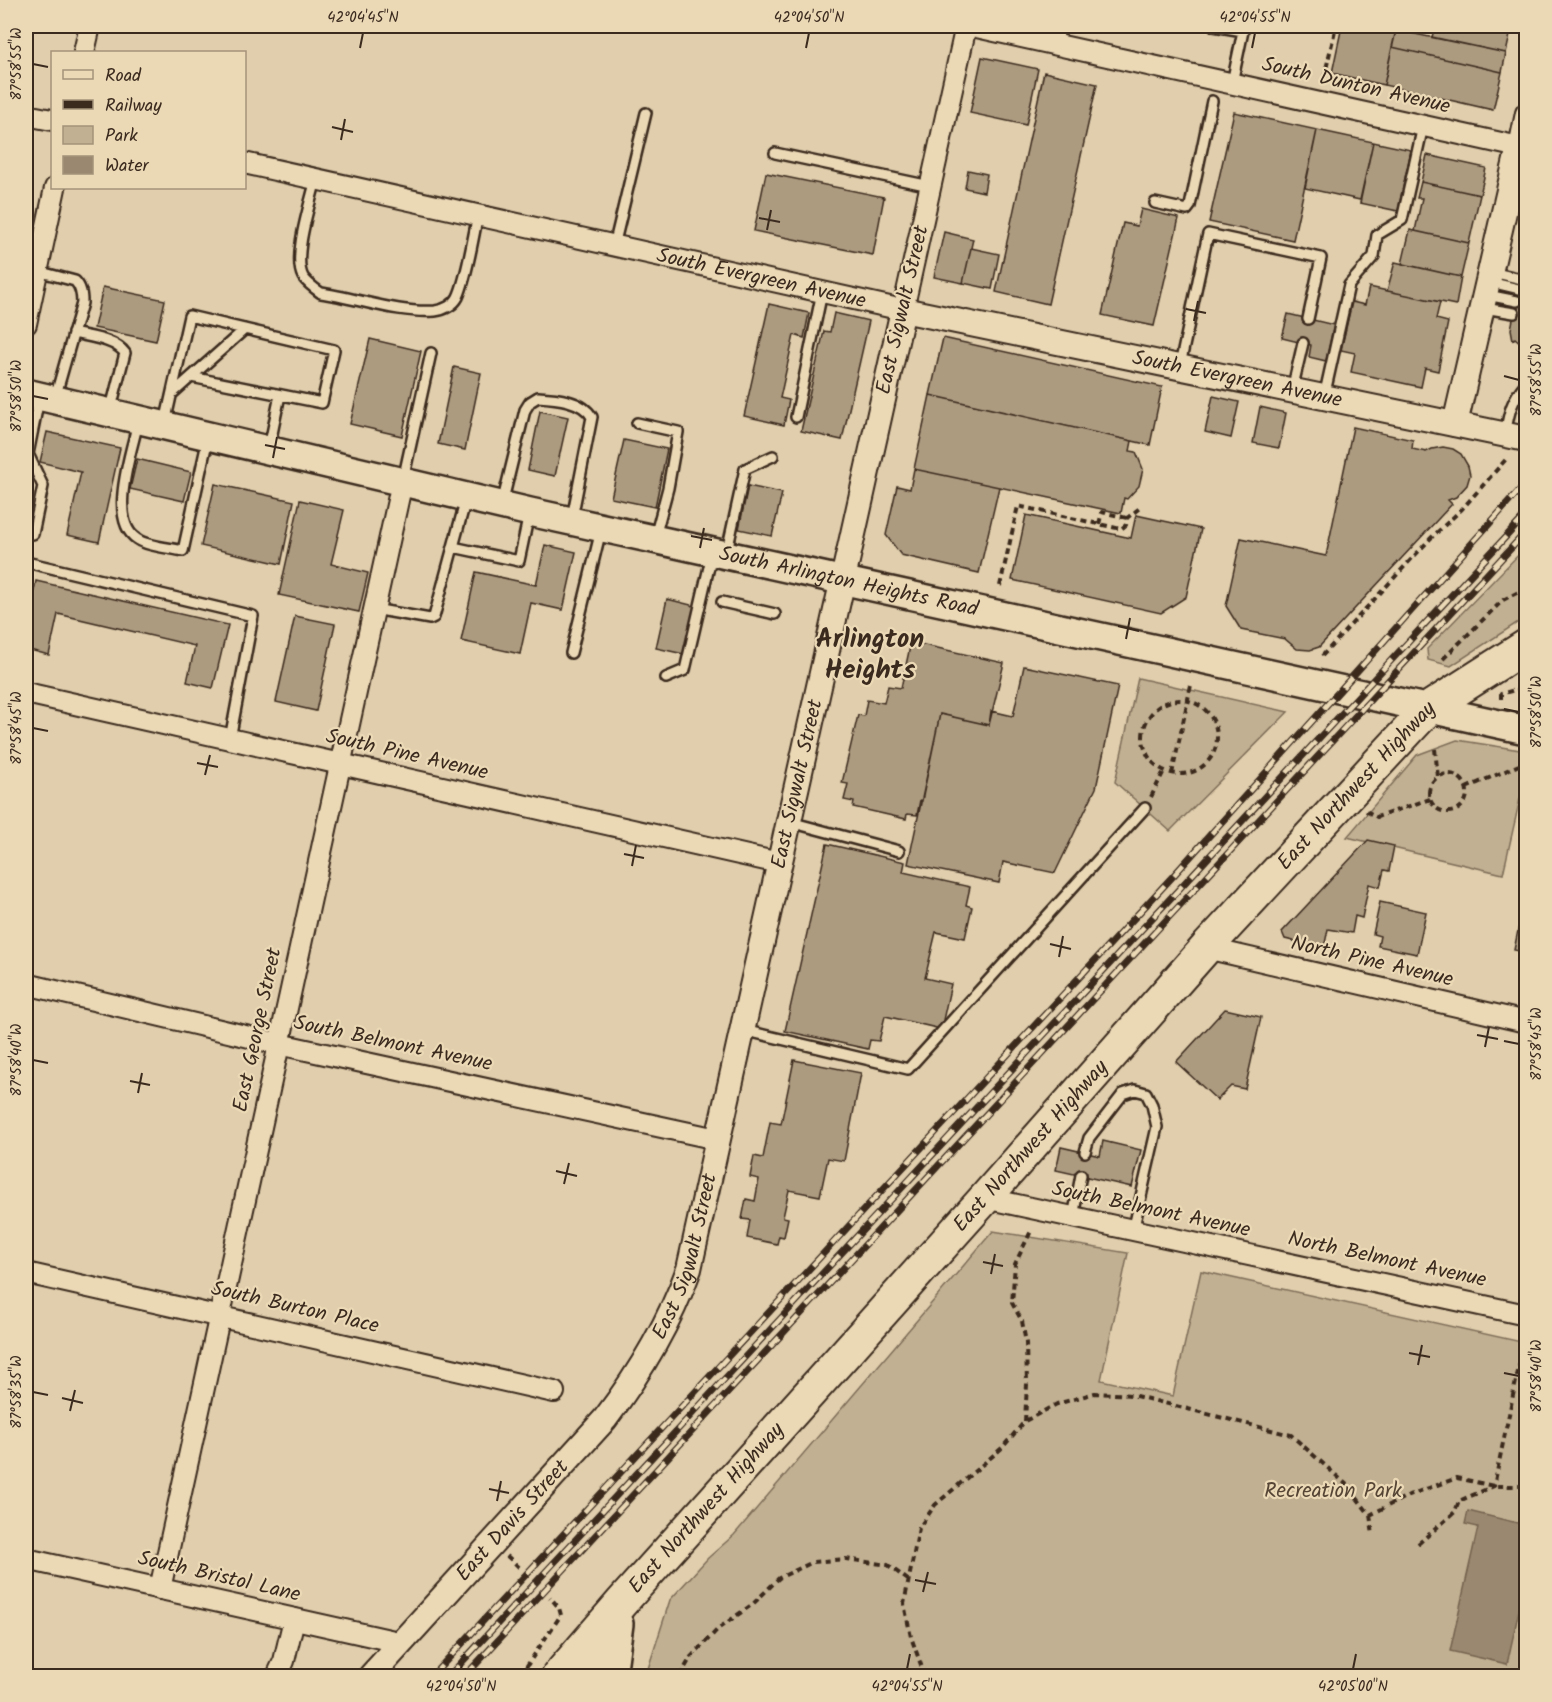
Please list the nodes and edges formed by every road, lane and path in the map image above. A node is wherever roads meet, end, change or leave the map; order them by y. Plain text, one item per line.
1 (90, 26) edge
2 (966, 26) edge
3 (972, 26) edge
4 (1214, 26) edge
5 (1336, 26) edge
6 (1058, 35) edge
7 (84, 51) edge
8 (1324, 78) dead end
9 (1232, 83) junction
10 (1212, 101) dead end
11 (646, 113) dead end
12 (1527, 113) edge
13 (26, 114) edge
14 (51, 120) edge
15 (1423, 126) junction
16 (1523, 147) edge
17 (775, 153) dead end
18 (246, 163) edge
19 (316, 179) junction
20 (930, 186) junction
21 (55, 189) edge
22 (1155, 203) dead end
23 (478, 215) junction
24 (614, 246) junction
25 (37, 271) junction
26 (1520, 284) dead end
27 (1486, 289) junction
28 (822, 292) junction
29 (1517, 301) dead end
30 (903, 310) junction
31 (1514, 313) dead end
32 (1308, 319) dead end
33 (26, 324) edge
34 (245, 329) junction
35 (73, 333) junction
36 (1302, 343) dead end
37 (431, 353) dead end
38 (1179, 367) junction
39 (191, 377) junction
40 (1527, 384) edge
41 (1292, 391) junction
42 (173, 393) junction
43 (280, 395) junction
44 (40, 396) edge
45 (1324, 397) junction
46 (110, 413) junction
47 (796, 417) dead end
48 (152, 423) junction
49 (637, 423) dead end
50 (1455, 424) junction
51 (208, 436) junction
52 (1518, 442) edge
53 (268, 450) junction
54 (773, 456) dead end
55 (402, 482) junction
56 (466, 497) junction
57 (502, 505) junction
58 (1141, 507) dead end
59 (530, 512) junction
60 (1127, 518) junction
61 (571, 521) junction
62 (1099, 524) junction
63 (602, 527) junction
64 (33, 534) dead end
65 (654, 539) junction
66 (453, 547) junction
67 (720, 553) junction
68 (26, 562) edge
69 (842, 580) junction
70 (1000, 586) dead end
71 (1527, 588) edge
72 (722, 602) dead end
73 (374, 609) junction
74 (775, 614) dead end
75 (1527, 646) edge
76 (571, 653) dead end
77 (1322, 656) dead end
78 (1443, 659) dead end
79 (666, 678) dead end
80 (1191, 685) dead end
81 (1518, 689) dead end
82 (26, 693) edge
83 (1502, 699) dead end
84 (1187, 700) junction
85 (1429, 708) junction
86 (1527, 730) edge
87 (230, 739) junction
88 (1435, 749) dead end
89 (1527, 762) edge
90 (340, 764) junction
91 (1164, 771) junction
92 (1172, 774) junction
93 (1438, 777) junction
94 (1466, 788) junction
95 (1430, 799) junction
96 (1145, 808) joint
97 (1366, 811) dead end
98 (788, 821) junction
99 (898, 851) dead end
100 (779, 863) junction
101 (1206, 948) junction
102 (26, 984) edge
103 (1527, 1022) edge
104 (741, 1030) junction
105 (279, 1044) junction
106 (717, 1139) junction
107 (1085, 1152) dead end
108 (1081, 1174) dead end
109 (985, 1198) junction
110 (1073, 1217) junction
111 (1133, 1230) junction
112 (1031, 1231) dead end
113 (1273, 1260) joint
114 (26, 1273) edge
115 (1527, 1315) edge
116 (220, 1316) junction
117 (1525, 1338) dead end
118 (646, 1360) joint
119 (554, 1392) dead end
120 (1025, 1421) junction
121 (1494, 1485) junction
122 (1527, 1486) edge
123 (1370, 1515) junction
124 (1374, 1536) dead end
125 (1418, 1544) dead end
126 (26, 1559) edge
127 (909, 1580) junction
128 (160, 1589) junction
129 (550, 1597) dead end
130 (622, 1602) junction
131 (294, 1619) junction
132 (403, 1643) junction
133 (618, 1669) edge
134 (277, 1677) edge
135 (371, 1677) edge
136 (520, 1677) edge
137 (558, 1677) edge
138 (585, 1677) edge
139 (680, 1677) edge
140 (925, 1677) edge

1 - 7 street
2 - 20 street, East Sigwalt Street
3 - 6 street, South Dunton Avenue
4 - 9 lane
5 - 8 path
6 - 9 street, South Dunton Avenue
9 - 15 street, South Dunton Avenue
10 - 22 lane
11 - 24 lane
12 - 16 street
13 - 14 street
15 - 16 street, South Dunton Avenue
15 - 45 lane
16 - 27 street
17 - 20 lane
18 - 19 street, South Evergreen Avenue
19 - 23 street, South Evergreen Avenue
19 - 23 lane
20 - 30 street, East Sigwalt Street
21 - 25 street
23 - 24 street, South Evergreen Avenue
24 - 28 street, South Evergreen Avenue
25 - 33 street
25 - 35 lane
26 - 27 lane
27 - 29 lane
27 - 31 lane
27 - 50 street
28 - 30 street, South Evergreen Avenue
28 - 47 lane
30 - 38 street, South Evergreen Avenue
30 - 69 street, East Sigwalt Street
32 - 38 lane
34 - 39 lane
34 - 42 lane
34 - 43 lane
35 - 44 lane
35 - 46 lane
36 - 41 lane
37 - 55 lane
38 - 41 street, South Evergreen Avenue
39 - 42 lane
39 - 43 lane
40 - 52 lane
41 - 45 street, South Evergreen Avenue
42 - 48 lane
43 - 53 lane
44 - 46 main road, South Arlington Heights Road
44 - 64 lane
45 - 50 street, South Evergreen Avenue
46 - 48 main road, South Arlington Heights Road
48 - 51 main road, South Arlington Heights Road
48 - 51 lane
49 - 65 lane
50 - 52 street, South Evergreen Avenue
51 - 53 main road, South Arlington Heights Road
52 - 77 path
53 - 55 main road, South Arlington Heights Road
54 - 67 lane
55 - 56 main road, South Arlington Heights Road
55 - 73 street, East George Street
56 - 57 main road, South Arlington Heights Road
56 - 66 lane
57 - 59 main road, South Arlington Heights Road
57 - 61 lane
58 - 60 path
59 - 61 main road, South Arlington Heights Road
59 - 66 lane
60 - 62 path
60 - 62 path
61 - 63 main road, South Arlington Heights Road
62 - 70 path
63 - 65 main road, South Arlington Heights Road
63 - 76 lane
65 - 67 main road, South Arlington Heights Road
66 - 73 lane
67 - 69 main road, South Arlington Heights Road
67 - 79 lane
68 - 87 lane
69 - 85 main road, South Arlington Heights Road
69 - 98 street, East Sigwalt Street
71 - 78 path
72 - 74 lane
73 - 90 street, East George Street
75 - 85 main road, East Northwest Highway
80 - 84 path
81 - 83 path
82 - 87 street, South Pine Avenue
84 - 91 path
84 - 92 path
84 - 92 path
85 - 86 main road, South Arlington Heights Road
85 - 101 main road, East Northwest Highway
87 - 90 street, South Pine Avenue
88 - 93 path
89 - 94 path
90 - 100 street, South Pine Avenue
90 - 105 street, East George Street
91 - 92 path
91 - 96 path
93 - 94 path
93 - 95 path
94 - 95 path
95 - 97 path
96 - 104 lane
98 - 99 lane
98 - 100 street, East Sigwalt Street
100 - 104 street, East Sigwalt Street
101 - 103 street, North Pine Avenue
101 - 109 main road, East Northwest Highway
102 - 105 street, South Belmont Avenue
104 - 106 street, East Sigwalt Street
105 - 106 street, South Belmont Avenue
105 - 116 street, East George Street
106 - 118 street, East Sigwalt Street
107 - 111 lane
108 - 110 lane
109 - 110 street, South Belmont Avenue
109 - 130 main road, East Northwest Highway
110 - 111 street, South Belmont Avenue
111 - 113 street, South Belmont Avenue
112 - 120 path
113 - 115 street, North Belmont Avenue
114 - 116 street, South Burton Place
116 - 119 street, South Burton Place
116 - 128 street, East George Street
117 - 121 path
118 - 132 street, East Davis Street
120 - 123 path
120 - 127 path
121 - 122 path
121 - 123 path
121 - 125 path
123 - 124 path
126 - 128 street, South Bristol Lane
127 - 139 path
127 - 140 path
128 - 131 street, South Bristol Lane
129 - 136 path
130 - 133 main road
130 - 137 main road, East Northwest Highway
130 - 138 main road
131 - 132 street, South Bristol Lane
131 - 134 street
132 - 135 street, East Davis Street

